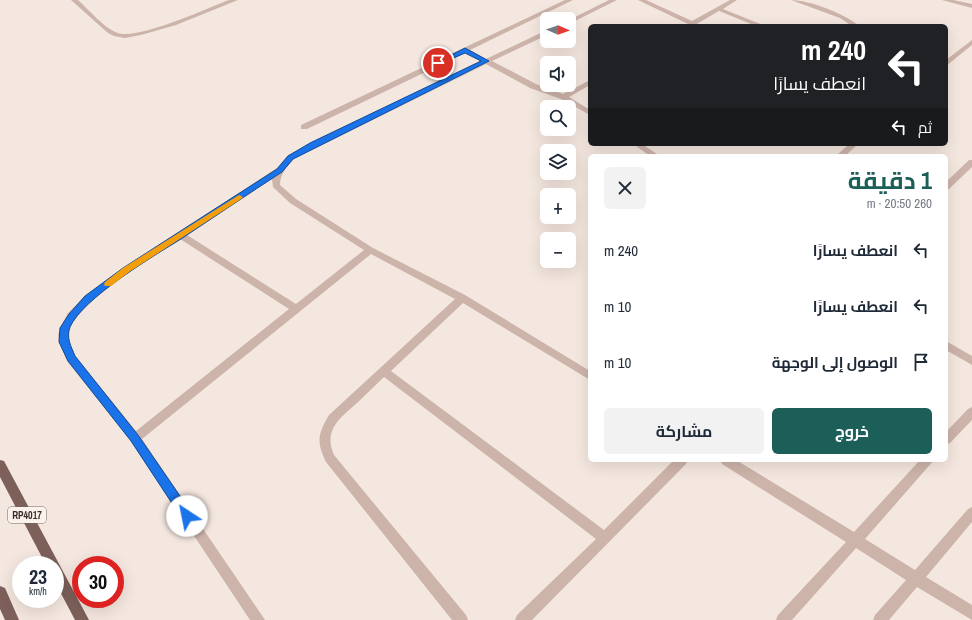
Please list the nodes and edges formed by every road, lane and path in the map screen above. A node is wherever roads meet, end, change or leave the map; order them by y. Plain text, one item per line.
1 (86, 0) edge
2 (235, 0) edge
3 (569, 0) edge
4 (614, 0) edge
5 (641, 0) edge
6 (734, 0) edge
7 (794, 0) edge
8 (945, 0) edge
9 (76, 2) edge
10 (972, 6) edge
11 (718, 9) junction
12 (576, 19) edge
13 (689, 24) edge
14 (693, 24) edge
15 (757, 24) edge
16 (853, 24) edge
17 (540, 35) edge
18 (972, 42) edge
19 (465, 50) junction
20 (486, 61) junction
21 (948, 62) edge
22 (588, 83) edge
23 (564, 97) junction
24 (588, 112) edge
25 (304, 127) dead end
26 (640, 146) edge
27 (852, 146) edge
28 (653, 154) edge
29 (842, 154) edge
30 (972, 162) edge
31 (280, 170) junction
32 (948, 185) edge
33 (181, 235) junction
34 (370, 250) junction
35 (462, 298) junction
36 (296, 309) junction
37 (948, 346) edge
38 (972, 362) edge
39 (383, 371) junction
40 (588, 375) edge
41 (972, 412) edge
42 (134, 438) junction
43 (948, 438) edge
44 (680, 462) edge
45 (729, 462) edge
46 (926, 462) edge
47 (0, 465) edge
48 (972, 513) edge
49 (606, 538) junction
50 (855, 541) junction
51 (48, 556) edge
52 (914, 578) junction
53 (64, 585) edge
54 (0, 593) edge
55 (972, 613) edge
56 (12, 620) edge
57 (82, 620) edge
58 (258, 620) edge
59 (461, 620) edge
60 (522, 620) edge
61 (783, 620) edge
62 (880, 620) edge

1 - 9 street
2 - 9 street
3 - 19 street
4 - 12 street
5 - 13 street
6 - 11 street
7 - 16 street
8 - 10 street
11 - 14 street
11 - 15 street
17 - 20 street
18 - 21 street
19 - 20 street
19 - 25 street
20 - 23 street
20 - 31 street
22 - 23 street
23 - 24 street
26 - 28 street
27 - 29 street
30 - 32 street
31 - 33 street
31 - 34 street
33 - 36 street
33 - 42 street
34 - 35 street
34 - 36 street
35 - 39 street
35 - 40 street
36 - 42 street
37 - 38 street
39 - 49 street
39 - 59 street
41 - 43 street
42 - 58 street
44 - 49 street
45 - 50 street
46 - 50 street
47 - 51 main road, RP4017
48 - 52 street
49 - 60 street
50 - 52 street
50 - 61 street
52 - 55 street
52 - 62 street
53 - 57 main road
54 - 56 main road

